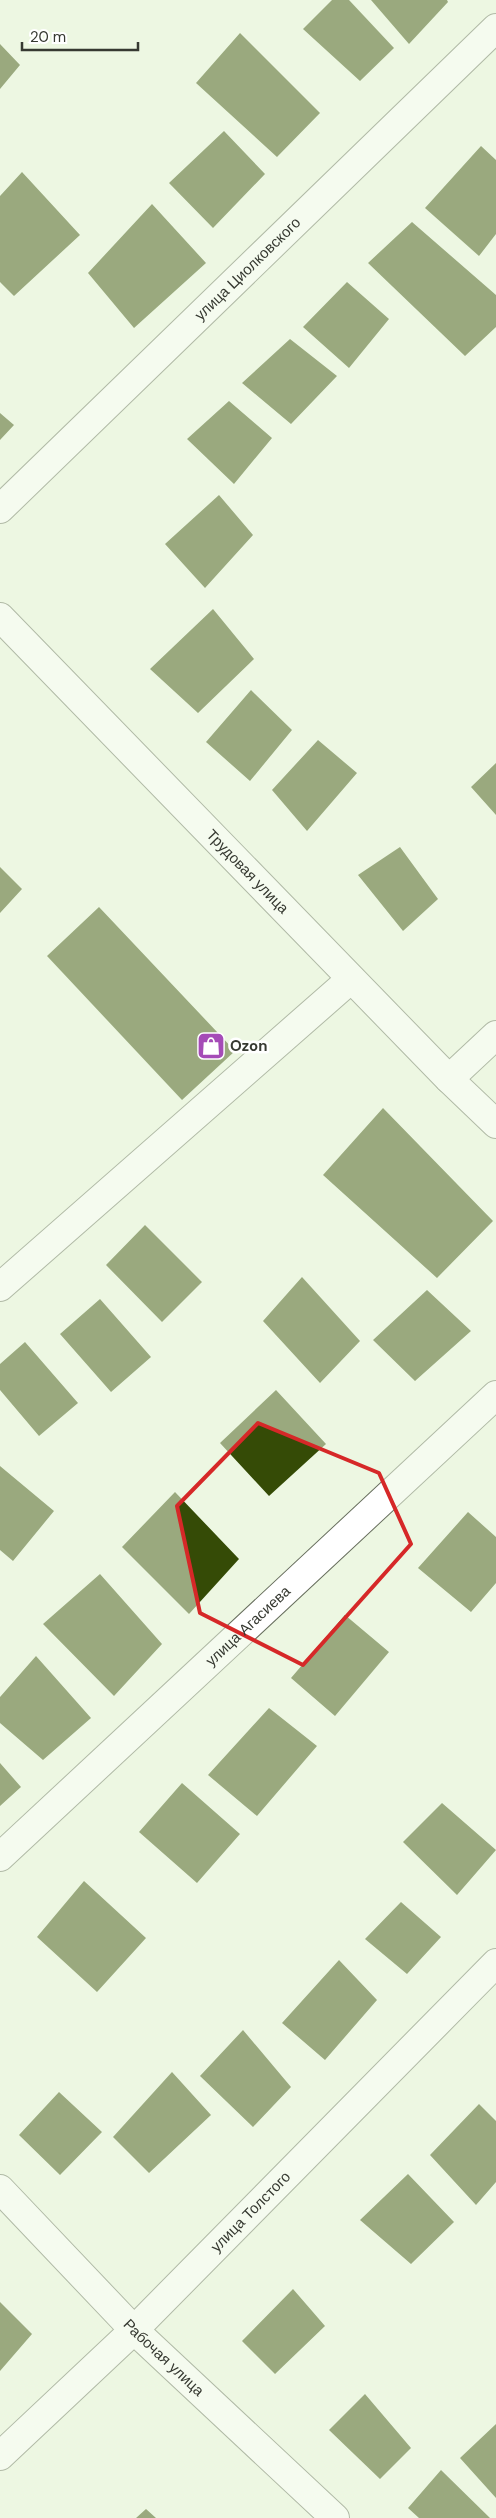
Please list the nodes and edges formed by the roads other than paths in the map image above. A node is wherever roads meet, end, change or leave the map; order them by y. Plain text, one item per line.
1 (496, 28) edge
2 (0, 509) edge
3 (0, 617) edge
4 (351, 978) junction
5 (496, 1035) edge
6 (449, 1079) junction
7 (496, 1124) edge
8 (0, 1287) edge
9 (496, 1395) edge
10 (0, 1858) edge
11 (496, 1964) edge
12 (0, 2189) edge
13 (134, 2330) junction
14 (0, 2456) edge
15 (334, 2518) edge

1 - 2 street, улица Циолковского
3 - 4 street, Трудовая улица
4 - 6 street, Трудовая улица
4 - 8 street
5 - 6 street
6 - 7 street, Трудовая улица
9 - 10 street, улица Агасиева
11 - 13 street, улица Толстого
12 - 13 street, Рабочая улица
13 - 14 street, улица Толстого
13 - 15 street, Рабочая улица

